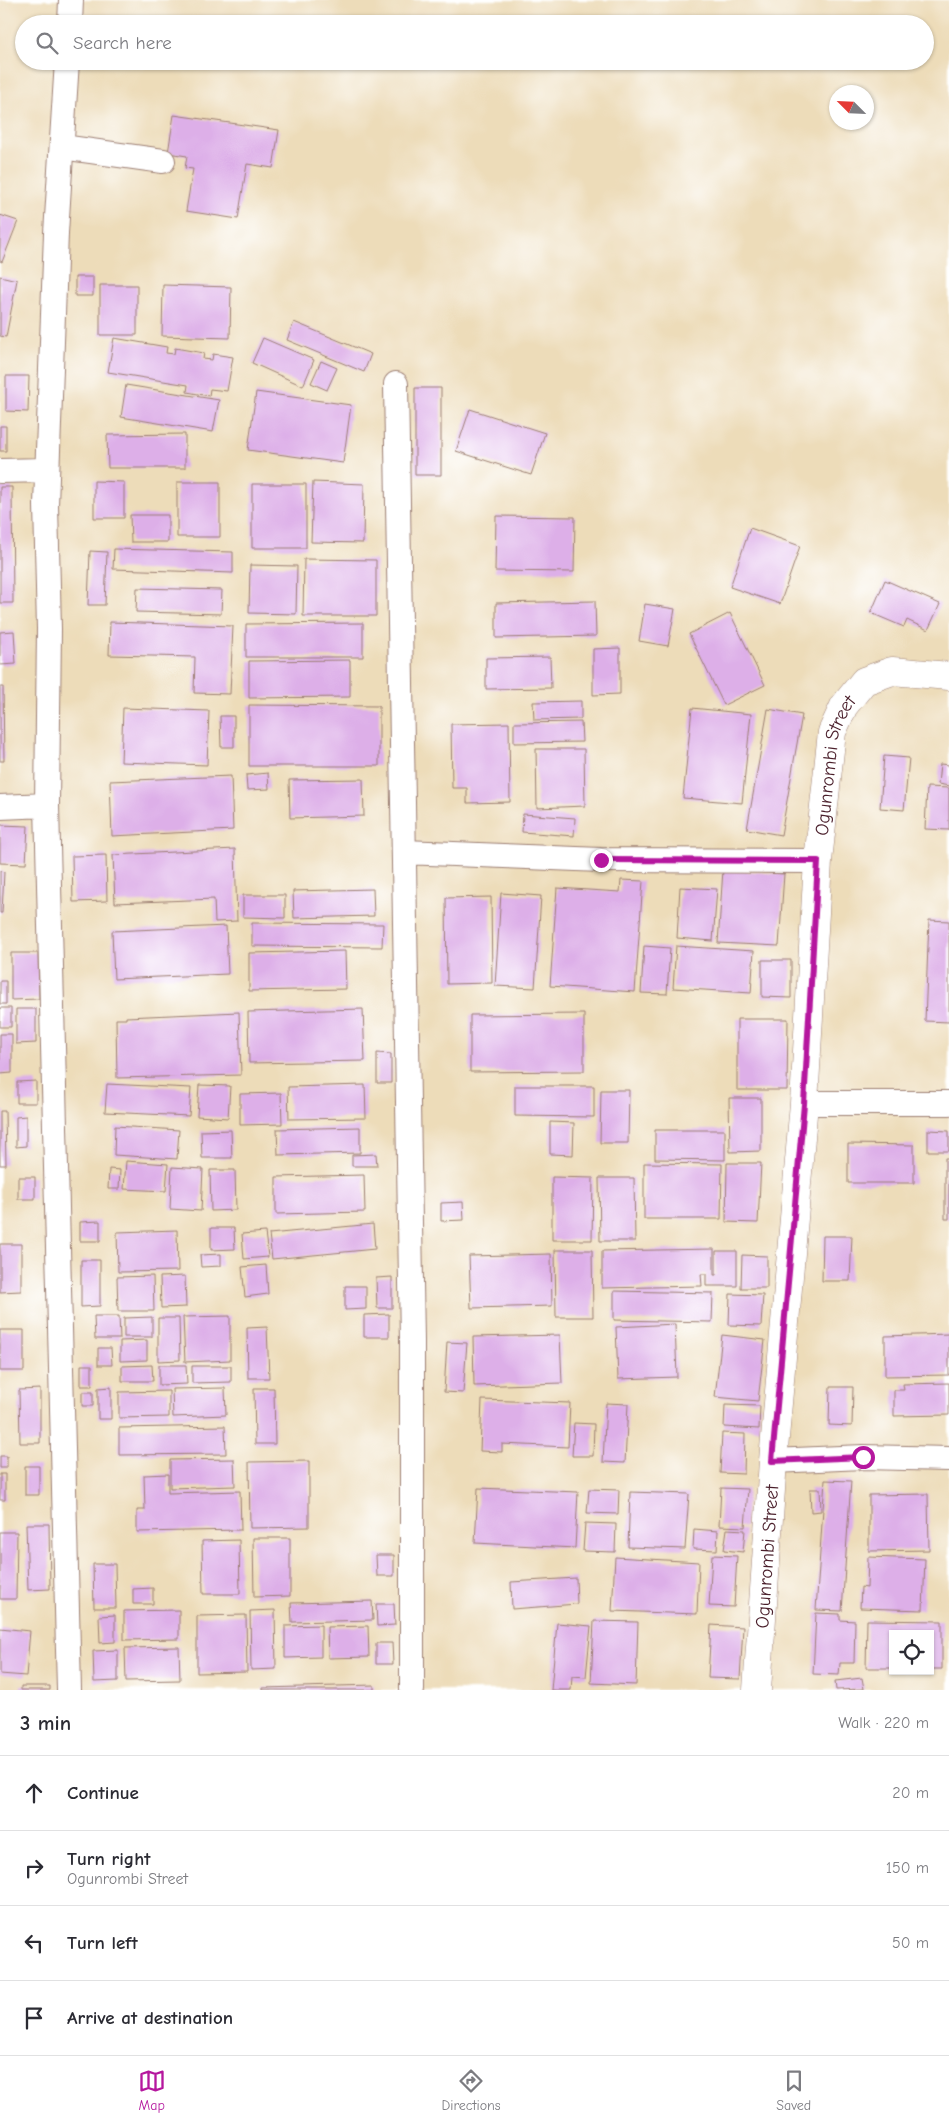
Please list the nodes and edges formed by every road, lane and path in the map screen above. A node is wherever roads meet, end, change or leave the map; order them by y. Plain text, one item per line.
1 (71, 0) edge
2 (70, 15) edge
3 (66, 70) edge
4 (62, 147) junction
5 (162, 161) dead end
6 (396, 384) dead end
7 (47, 470) junction
8 (0, 471) edge
9 (949, 676) edge
10 (47, 805) junction
11 (0, 807) edge
12 (404, 852) junction
13 (818, 861) junction
14 (949, 1102) edge
15 (804, 1104) junction
16 (949, 1459) edge
17 (772, 1461) junction
18 (69, 1690) edge
19 (412, 1690) edge
20 (757, 1690) edge

1 - 2 street
3 - 4 street
4 - 5 street
4 - 7 street
6 - 12 street
7 - 8 street
7 - 10 street
9 - 13 street, Ogunrombi Street
10 - 11 street
10 - 18 street
12 - 13 street
12 - 19 street
13 - 15 street, Ogunrombi Street
14 - 15 street
15 - 17 street, Ogunrombi Street
16 - 17 street
17 - 20 street, Ogunrombi Street

